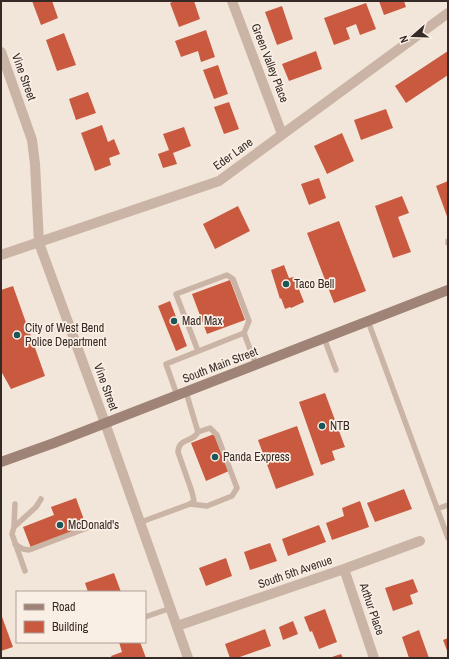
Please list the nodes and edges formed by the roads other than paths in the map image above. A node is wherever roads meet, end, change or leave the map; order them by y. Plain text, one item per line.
1 (232, 1) edge
2 (448, 13) edge
3 (1, 52) edge
4 (282, 134) junction
5 (39, 243) junction
6 (1, 255) edge
7 (448, 290) edge
8 (368, 321) junction
9 (244, 333) junction
10 (324, 338) junction
11 (198, 351) junction
12 (256, 365) junction
13 (336, 370) dead end
14 (182, 394) junction
15 (105, 423) junction
16 (198, 432) junction
17 (1, 462) edge
18 (42, 499) dead end
19 (15, 504) dead end
20 (190, 504) junction
21 (448, 506) edge
22 (437, 510) junction
23 (141, 522) junction
24 (96, 525) dead end
25 (14, 526) junction
26 (448, 538) edge
27 (420, 541) dead end
28 (15, 544) junction
29 (344, 569) junction
30 (25, 571) dead end
31 (171, 608) junction
32 (146, 617) edge
33 (177, 626) junction
34 (188, 658) edge
35 (374, 658) edge

1 - 4 street, Green Valley Place
2 - 4 street, Eder Lane
3 - 5 street, Vine Street
4 - 5 street, Eder Lane
5 - 6 street, Eder Lane
5 - 15 street, Vine Street
7 - 8 main road, South Main Street
8 - 10 main road, South Main Street
8 - 22 lane
9 - 11 lane
9 - 11 lane
9 - 12 lane
10 - 12 main road, South Main Street
10 - 13 lane
11 - 14 lane
12 - 14 main road, South Main Street
14 - 15 main road, South Main Street
14 - 16 lane
15 - 17 main road, South Main Street
15 - 23 street, Vine Street
16 - 20 lane
16 - 20 lane
18 - 25 lane
19 - 25 lane
20 - 23 lane
21 - 22 lane
22 - 26 lane
23 - 31 street, Vine Street
24 - 28 lane
25 - 28 lane
27 - 29 street, South 5th Avenue
28 - 30 lane
29 - 33 street, South 5th Avenue
29 - 35 street, Arthur Place
31 - 32 lane
31 - 33 street, Vine Street
33 - 34 street, Vine Street

